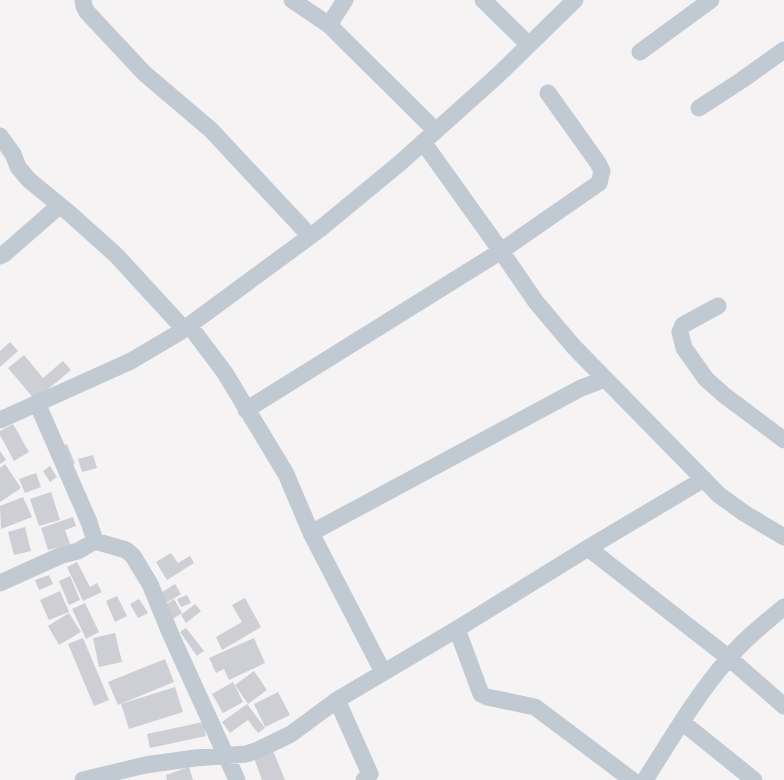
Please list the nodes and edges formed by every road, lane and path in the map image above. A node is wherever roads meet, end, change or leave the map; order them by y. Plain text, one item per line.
1 (84, 0) edge
2 (292, 0) edge
3 (345, 0) edge
4 (483, 0) edge
5 (576, 0) edge
6 (711, 0) edge
7 (329, 25) junction
8 (529, 45) junction
9 (784, 50) edge
10 (640, 52) dead end
11 (548, 93) dead end
12 (699, 108) dead end
13 (0, 136) edge
14 (429, 137) junction
15 (59, 206) junction
16 (310, 236) junction
17 (501, 251) junction
18 (0, 256) edge
19 (718, 306) dead end
20 (186, 327) junction
21 (605, 379) junction
22 (37, 403) junction
23 (246, 410) junction
24 (0, 420) edge
25 (784, 440) edge
26 (704, 479) junction
27 (311, 533) junction
28 (784, 537) edge
29 (95, 541) junction
30 (588, 548) junction
31 (0, 583) edge
32 (784, 607) edge
33 (458, 629) junction
34 (728, 658) junction
35 (383, 672) junction
36 (337, 700) junction
37 (784, 706) edge
38 (682, 722) junction
39 (226, 755) junction
40 (83, 780) edge
41 (236, 780) edge
42 (364, 780) edge
43 (632, 780) edge
44 (644, 780) edge
45 (754, 780) edge

1 - 16 street
2 - 7 street
3 - 7 street
4 - 8 street
5 - 8 street
6 - 10 street
7 - 14 street
8 - 14 street
9 - 12 street
11 - 17 street
13 - 15 street
14 - 16 street
14 - 17 street
15 - 18 street
15 - 20 street
16 - 20 street
17 - 21 street
17 - 23 street
19 - 25 street
20 - 22 street
20 - 23 street
21 - 26 street
21 - 27 street
22 - 24 street
22 - 29 street
23 - 27 street
26 - 28 street
26 - 30 street
27 - 35 street
29 - 31 street
29 - 39 street
30 - 33 street
30 - 34 street
32 - 34 street
33 - 35 street
33 - 43 street
34 - 37 street
34 - 38 street
35 - 36 street
36 - 39 street
36 - 42 street
38 - 44 street
38 - 45 street
39 - 40 street
39 - 41 street

